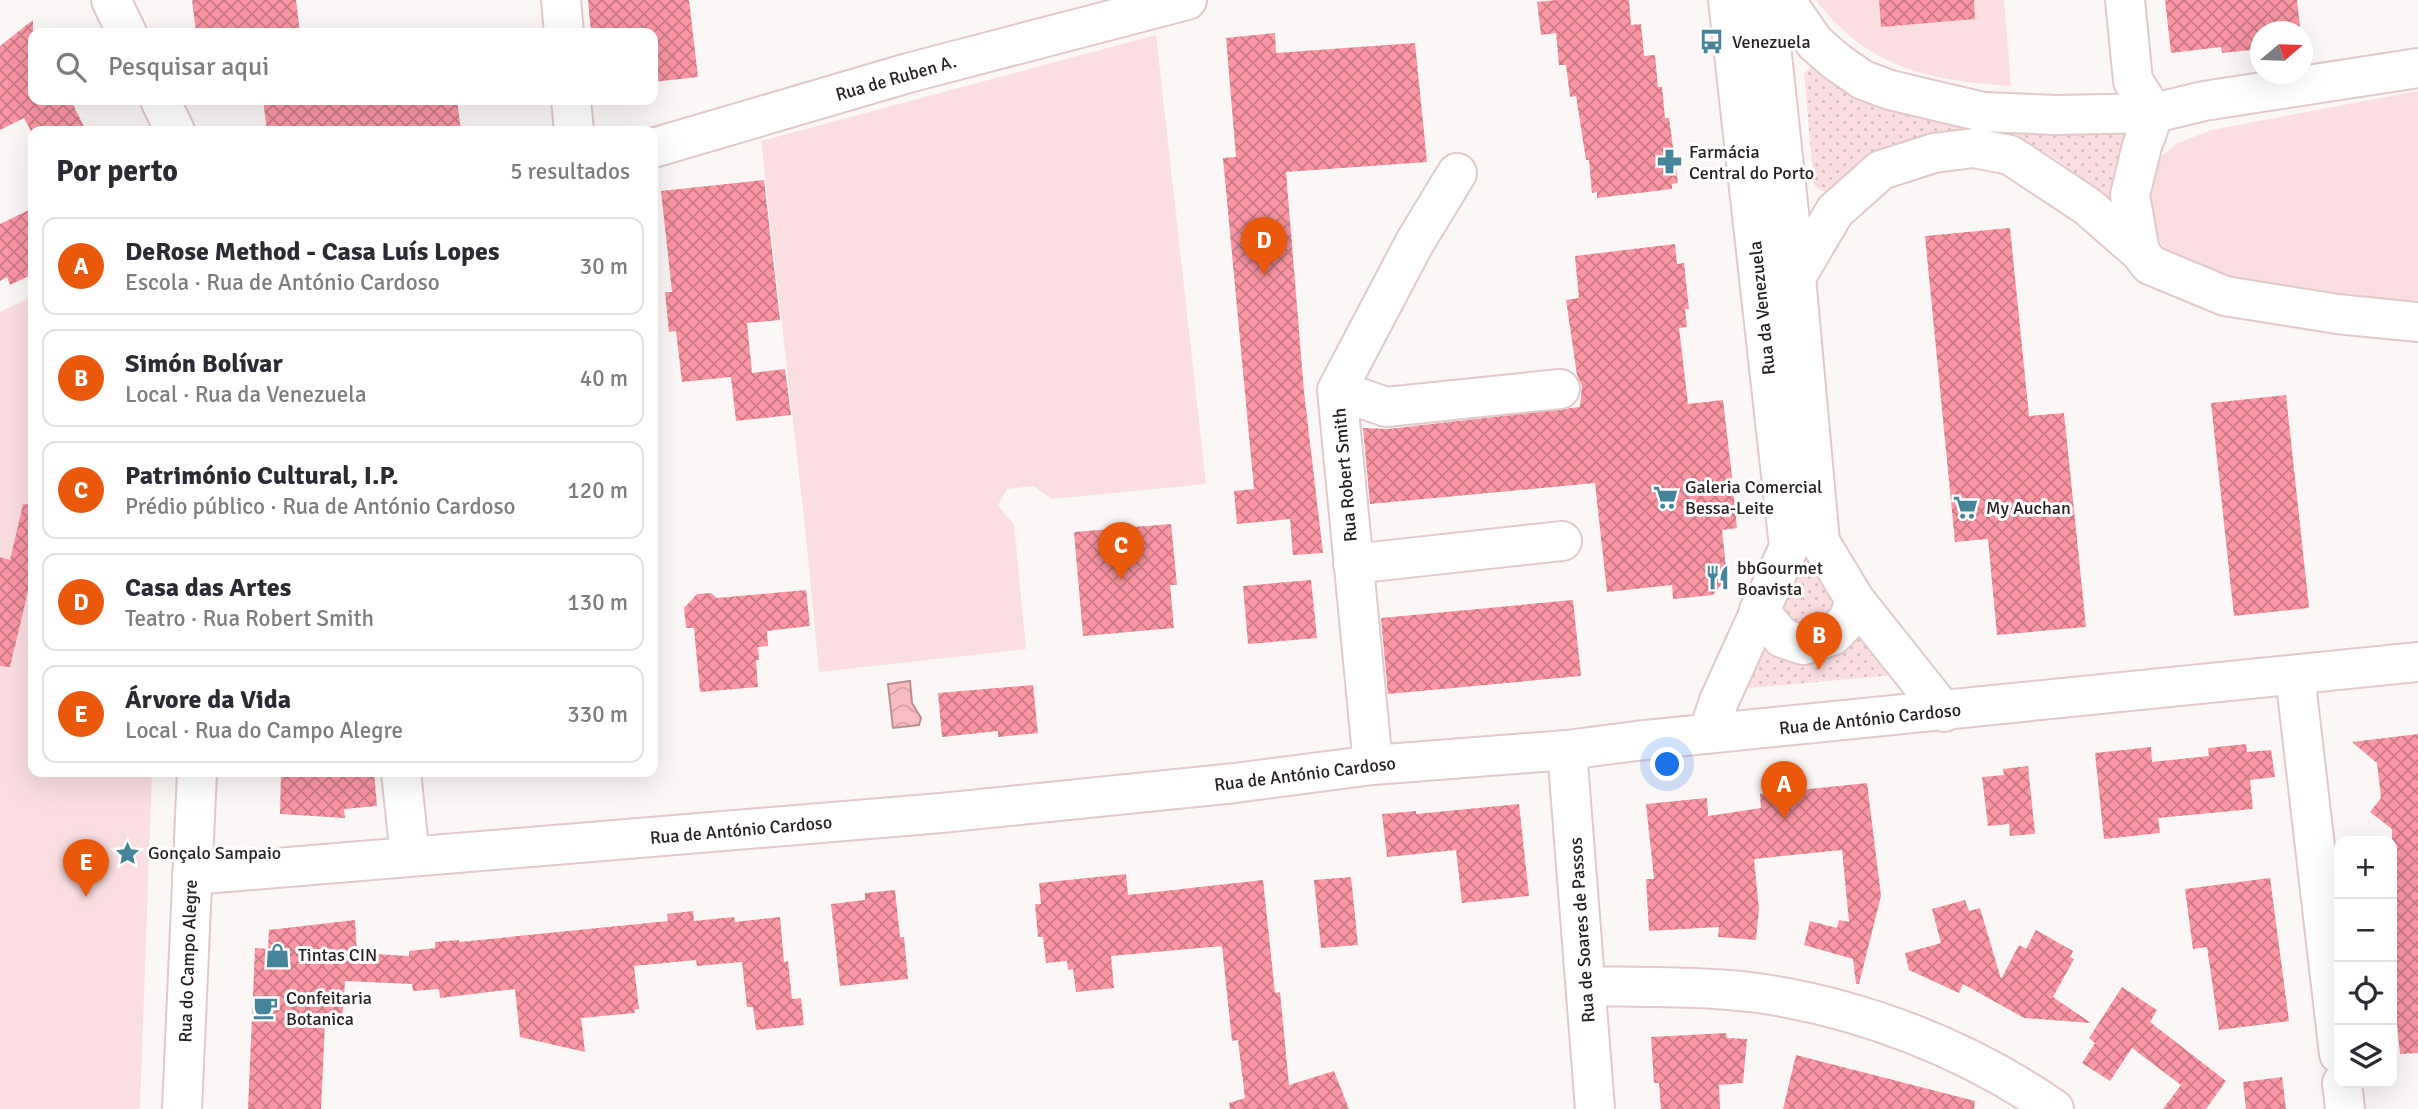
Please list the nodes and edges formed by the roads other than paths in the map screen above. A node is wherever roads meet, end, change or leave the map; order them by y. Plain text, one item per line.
1 (111, 0) edge
2 (561, 0) edge
3 (1187, 0) edge
4 (1728, 0) edge
5 (1766, 0) edge
6 (1785, 0) edge
7 (2125, 0) edge
8 (1137, 6) edge
9 (125, 28) edge
10 (564, 28) edge
11 (2418, 68) edge
12 (162, 105) edge
13 (571, 105) edge
14 (2154, 113) junction
15 (173, 126) edge
16 (574, 126) edge
17 (658, 147) edge
18 (1457, 173) dead end
19 (2140, 252) junction
20 (1796, 277) junction
21 (2418, 322) edge
22 (1560, 389) dead end
23 (1337, 390) junction
24 (1562, 541) dead end
25 (1353, 565) junction
26 (1855, 600) junction
27 (1759, 610) junction
28 (2418, 662) edge
29 (2295, 675) junction
30 (1944, 712) junction
31 (1708, 734) junction
32 (1567, 750) junction
33 (1373, 765) junction
34 (197, 777) edge
35 (402, 777) edge
36 (410, 857) junction
37 (192, 875) junction
38 (1587, 986) junction
39 (2336, 1025) edge
40 (2343, 1088) edge
41 (182, 1109) edge
42 (1595, 1109) edge
43 (2054, 1109) edge
44 (2345, 1109) edge

1 - 9 street
2 - 10 street
3 - 8 street, Rua de Ruben A.
4 - 27 street, Rua da Venezuela
5 - 20 street, Rua da Venezuela
6 - 14 street
7 - 14 street
8 - 17 street, Rua de Ruben A.
11 - 14 street
12 - 15 street
13 - 16 street
14 - 19 street
18 - 23 street, Rua Robert Smith
19 - 20 street
19 - 21 street
20 - 26 street, Rua da Venezuela
22 - 23 street
23 - 25 street, Rua Robert Smith
24 - 25 street
25 - 33 street, Rua Robert Smith
26 - 27 street
26 - 30 street, Rua da Venezuela
27 - 31 street, Rua da Venezuela
28 - 29 street, Rua de António Cardoso
29 - 30 street, Rua de António Cardoso
29 - 39 street
30 - 31 street, Rua de António Cardoso
31 - 32 street, Rua de António Cardoso
32 - 33 street, Rua de António Cardoso
32 - 38 street, Rua de Soares de Passos
33 - 36 street, Rua de António Cardoso
34 - 37 street, Rua do Campo Alegre
35 - 36 street
36 - 37 street, Rua de António Cardoso
37 - 41 street, Rua do Campo Alegre
38 - 42 street, Rua de Soares de Passos
38 - 43 street
40 - 44 street

